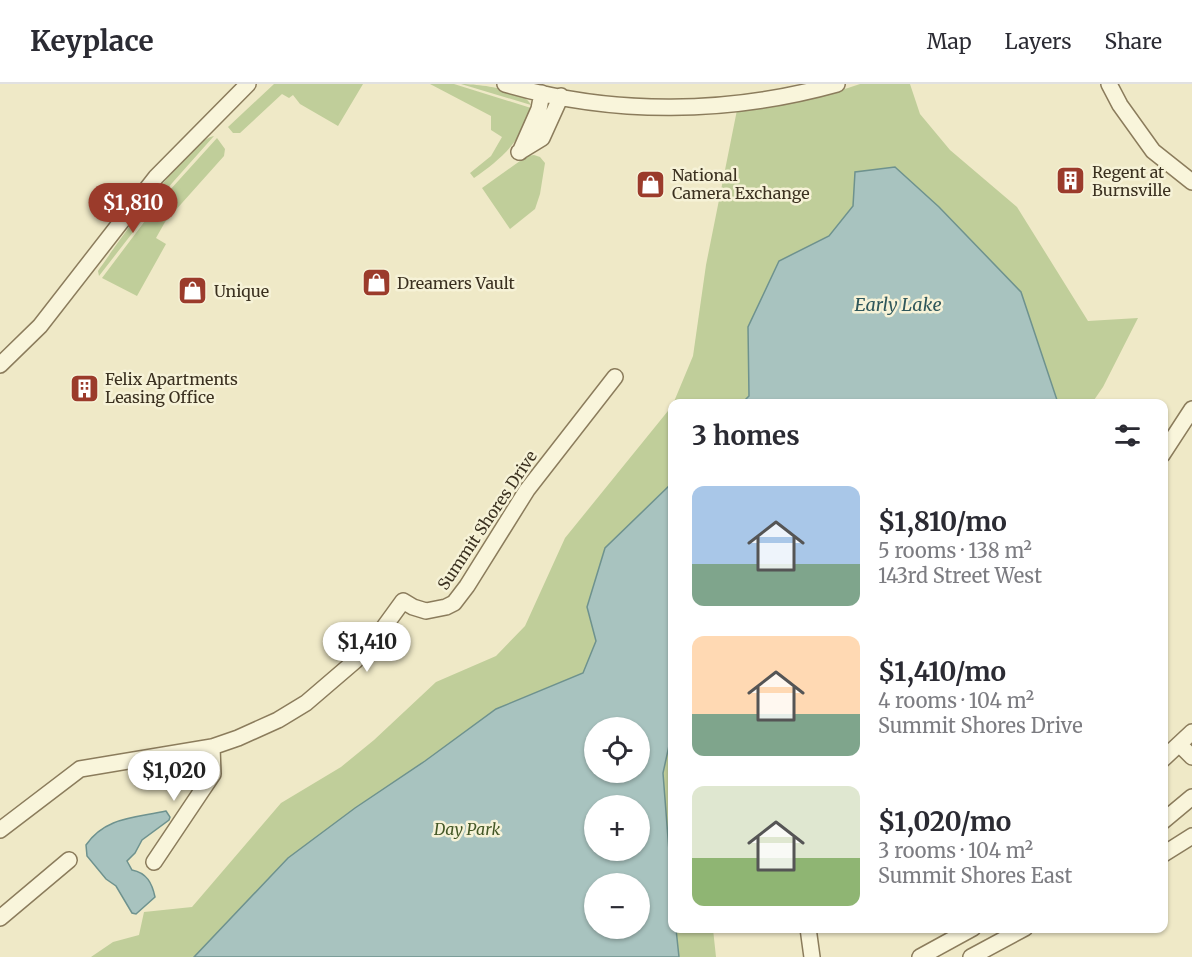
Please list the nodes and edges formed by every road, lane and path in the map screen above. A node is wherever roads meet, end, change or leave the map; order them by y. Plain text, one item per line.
1 (248, 84) edge
2 (505, 84) edge
3 (837, 84) edge
4 (1109, 84) edge
5 (542, 93) junction
6 (561, 96) junction
7 (1192, 182) edge
8 (0, 365) edge
9 (615, 377) dead end
10 (1192, 409) edge
11 (1168, 447) edge
12 (1192, 732) edge
13 (1179, 744) junction
14 (212, 747) junction
15 (1168, 754) edge
16 (1192, 757) edge
17 (1192, 798) edge
18 (1168, 817) edge
19 (0, 830) edge
20 (1192, 836) edge
21 (1168, 851) edge
22 (69, 860) dead end
23 (154, 862) dead end
24 (0, 918) edge
25 (809, 933) edge
26 (964, 933) edge
27 (1016, 933) edge
28 (812, 957) edge
29 (920, 957) edge
30 (971, 957) edge

1 - 8 street
2 - 5 street
3 - 6 street
4 - 7 street
5 - 6 street
5 - 6 street
9 - 14 street, Summit Shores Drive
10 - 11 street
12 - 13 street
13 - 15 street
13 - 16 street
14 - 19 street, Summit Shores Drive
14 - 23 street
17 - 18 street
20 - 21 street
22 - 24 street
25 - 28 street
26 - 29 street
27 - 30 street

